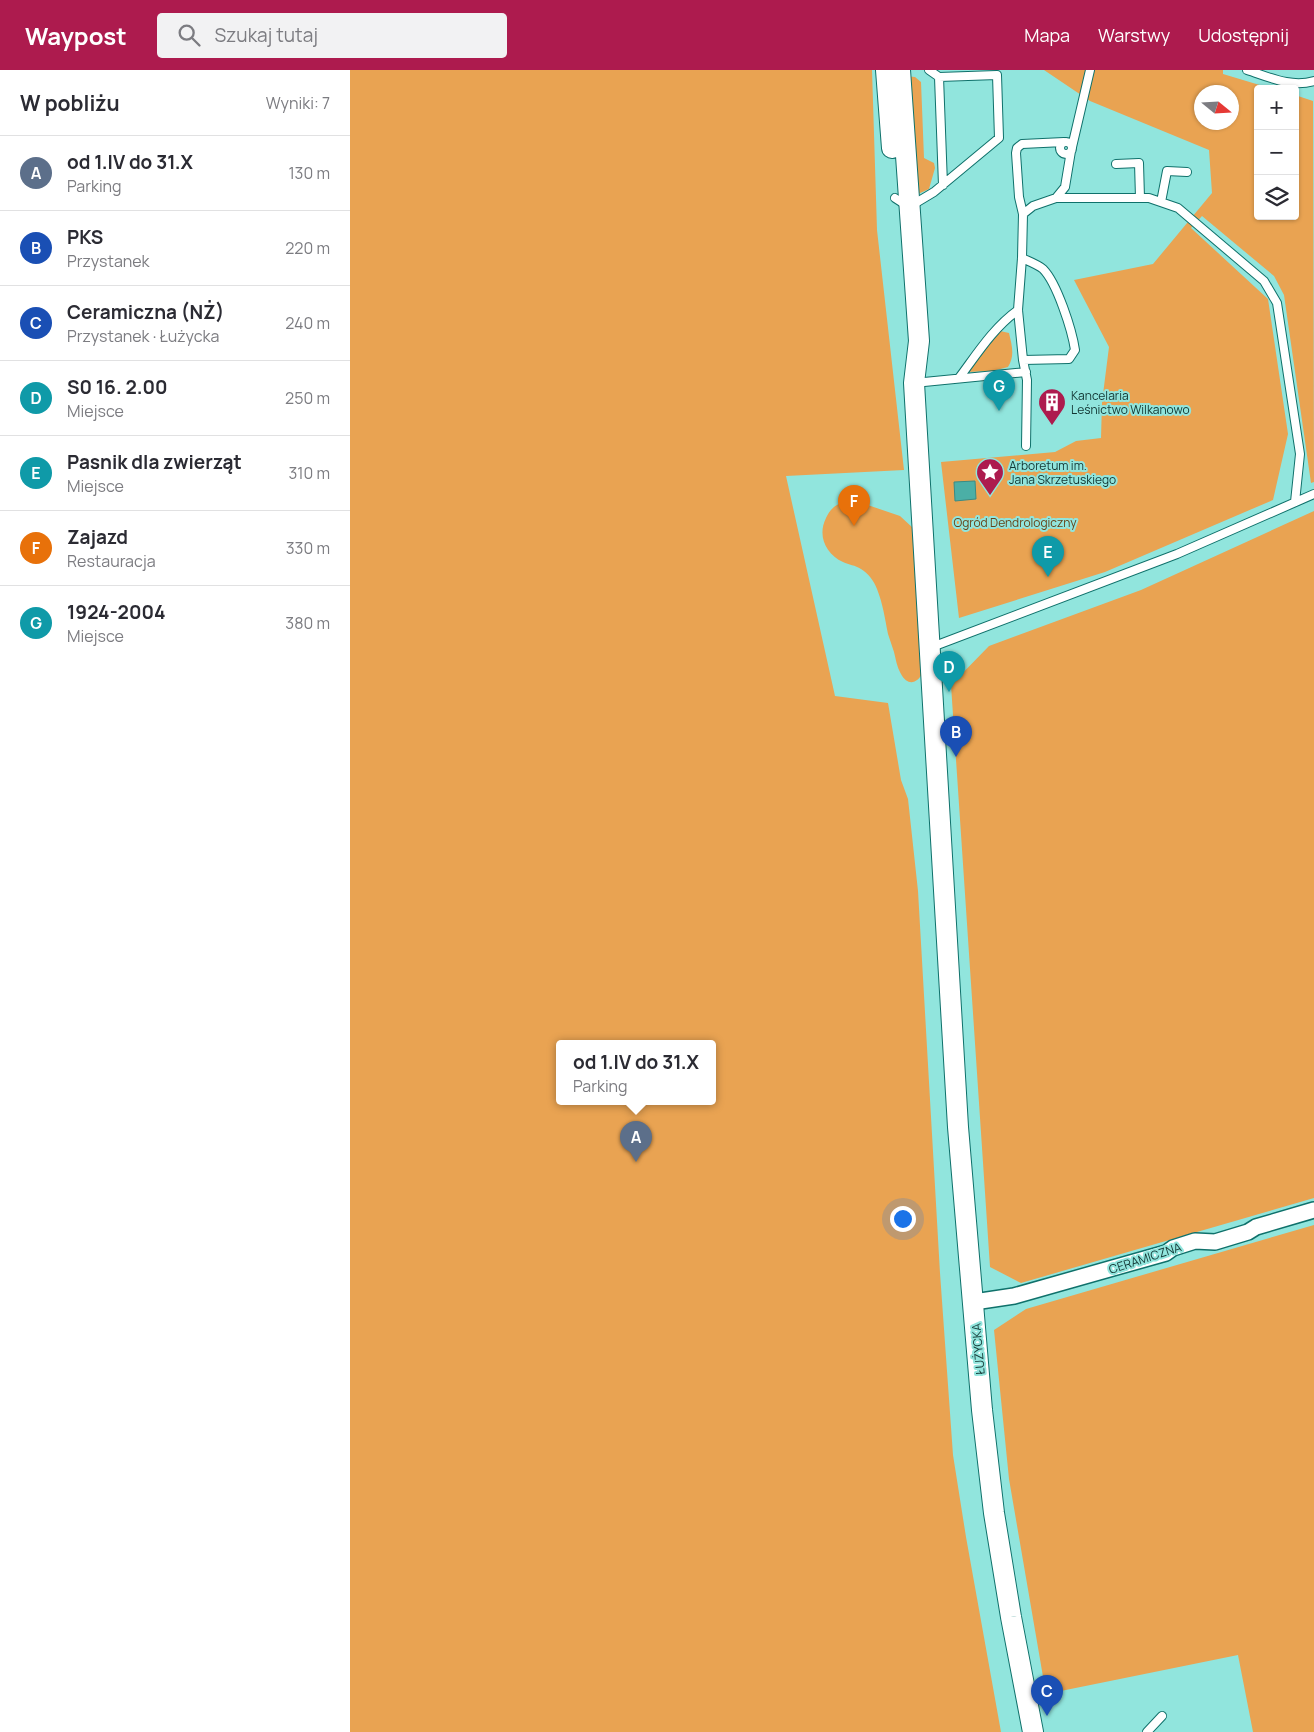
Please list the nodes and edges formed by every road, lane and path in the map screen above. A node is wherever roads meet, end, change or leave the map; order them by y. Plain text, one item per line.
1 (929, 70) edge
2 (1090, 70) edge
3 (1247, 70) edge
4 (892, 71) edge
5 (939, 77) junction
6 (1314, 81) edge
7 (1072, 149) junction
8 (1116, 164) dead end
9 (1188, 172) dead end
10 (943, 185) junction
11 (1056, 198) junction
12 (1140, 198) junction
13 (902, 202) junction
14 (1161, 202) junction
15 (1023, 214) junction
16 (1022, 258) junction
17 (1018, 310) junction
18 (1023, 360) junction
19 (1026, 372) junction
20 (959, 378) junction
21 (914, 383) junction
22 (1026, 446) dead end
23 (1314, 494) edge
24 (1295, 502) junction
25 (930, 648) junction
26 (1314, 1210) edge
27 (974, 1302) junction
28 (1162, 1716) dead end
29 (1033, 1732) edge
30 (1147, 1732) edge

1 - 5 lane
2 - 7 lane
3 - 6 lane
4 - 13 main road, ŁUŻYCKA
5 - 10 lane
5 - 10 lane
7 - 11 lane
7 - 15 lane
8 - 12 lane
9 - 14 lane
10 - 13 lane
11 - 12 lane
11 - 15 lane
12 - 14 lane
13 - 21 main road, ŁUŻYCKA
14 - 24 lane
15 - 16 lane
16 - 17 lane
16 - 18 lane
17 - 18 lane
17 - 20 lane
18 - 19 lane
19 - 20 lane
19 - 22 lane
20 - 21 lane
21 - 25 main road, ŁUŻYCKA
23 - 24 lane
24 - 25 lane
25 - 27 main road, ŁUŻYCKA
26 - 27 street, CERAMICZNA
27 - 29 main road, ŁUŻYCKA
28 - 30 lane

